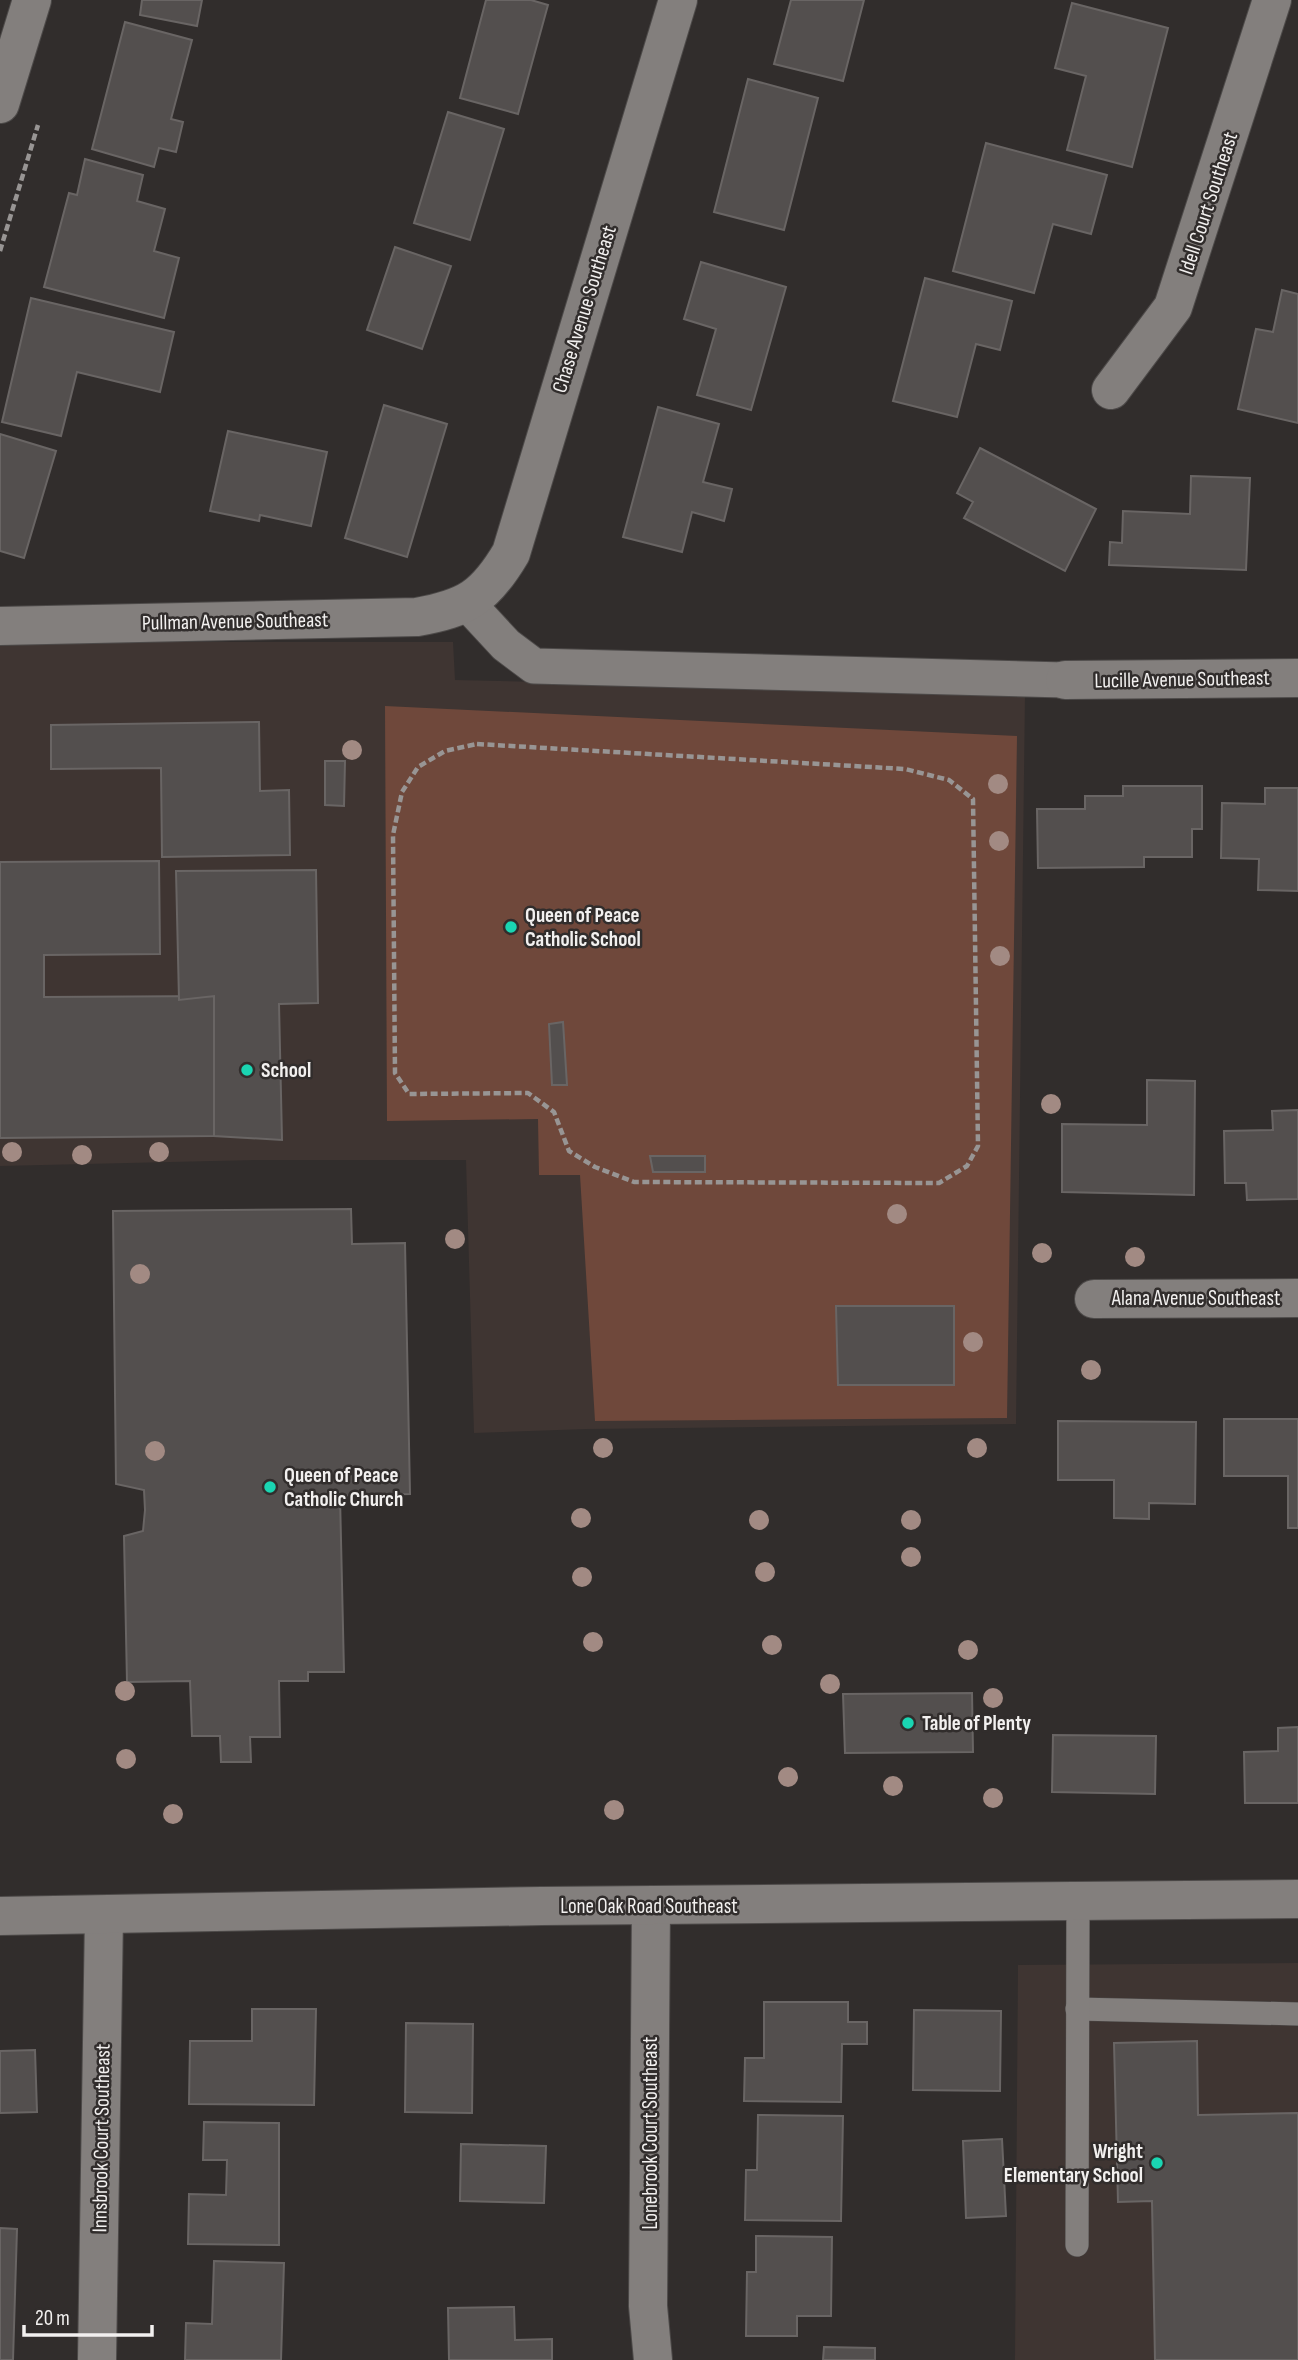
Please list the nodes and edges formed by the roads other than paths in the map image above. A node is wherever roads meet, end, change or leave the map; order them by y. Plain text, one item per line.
1 (32, 0) edge
2 (678, 0) edge
3 (1272, 0) edge
4 (0, 104) edge
5 (1111, 390) dead end
6 (468, 604) junction
7 (0, 626) edge
8 (1298, 678) edge
9 (1065, 680) joint
10 (1298, 1298) edge
11 (1094, 1299) dead end
12 (1298, 1899) edge
13 (1078, 1901) junction
14 (651, 1906) junction
15 (0, 1916) edge
16 (104, 1916) junction
17 (1077, 2009) junction
18 (1298, 2014) edge
19 (1077, 2245) dead end
20 (97, 2360) edge
21 (653, 2360) edge

1 - 4 street
2 - 6 street, Chase Avenue Southeast
3 - 5 street, Idell Court Southeast
6 - 7 street, Pullman Avenue Southeast
6 - 9 street
8 - 9 street, Lucille Avenue Southeast
10 - 11 street, Alana Avenue Southeast
12 - 13 street, Lone Oak Road Southeast
13 - 14 street, Lone Oak Road Southeast
13 - 17 lane
14 - 16 street, Lone Oak Road Southeast
14 - 21 street, Lonebrook Court Southeast
15 - 16 street, Lone Oak Road Southeast
16 - 20 street, Innsbrook Court Southeast
17 - 18 lane
17 - 19 lane

